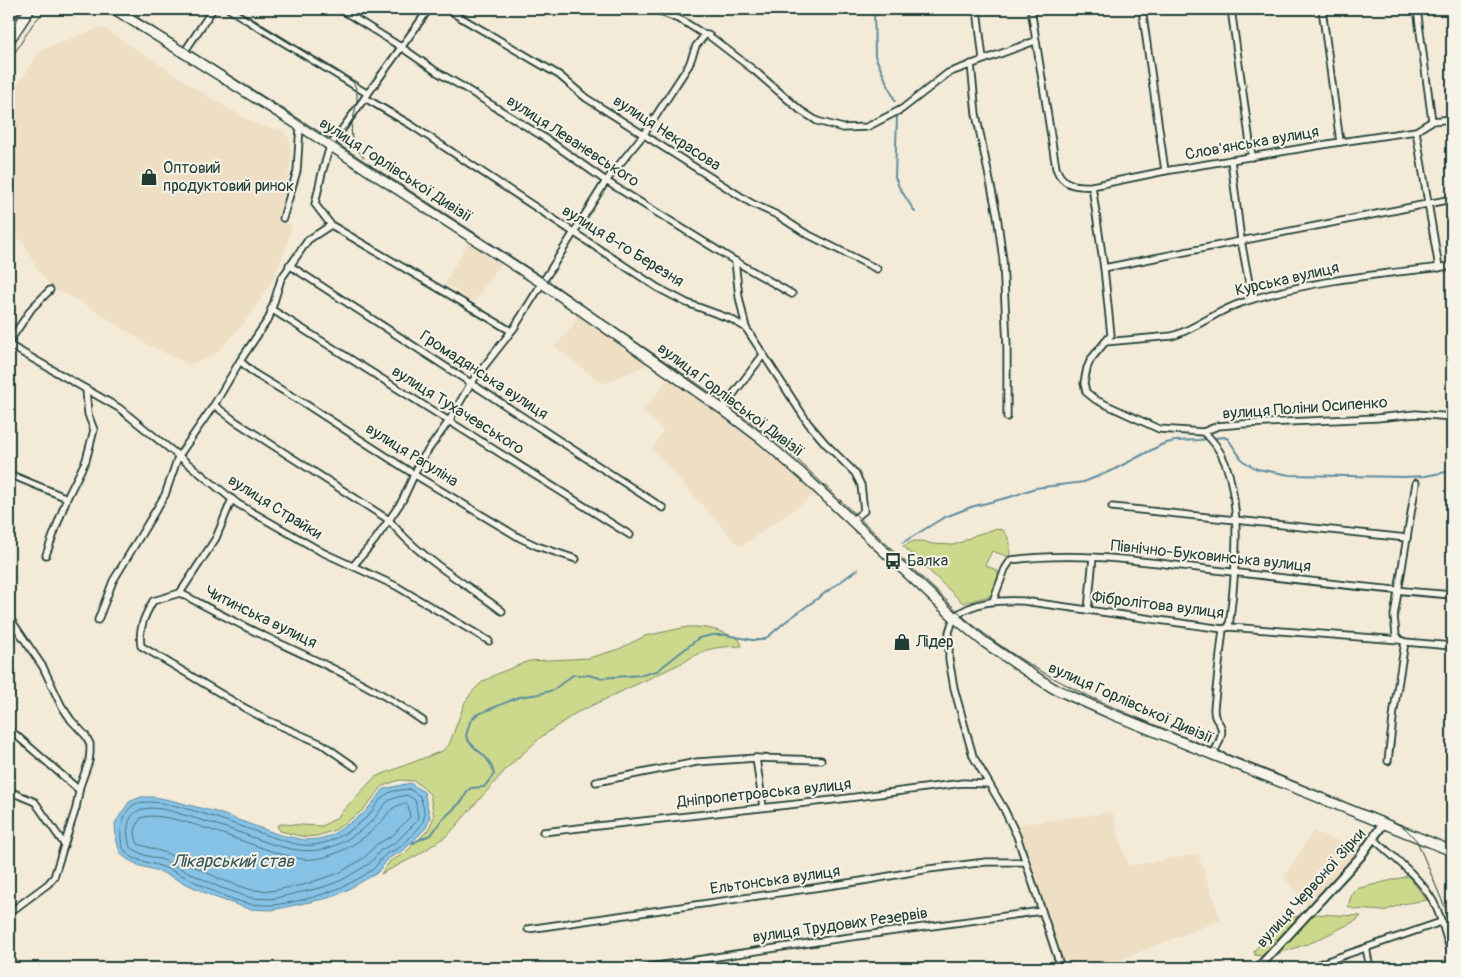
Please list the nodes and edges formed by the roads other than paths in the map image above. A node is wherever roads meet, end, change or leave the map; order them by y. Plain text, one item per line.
1 (15, 9) edge
2 (30, 9) edge
3 (114, 9) edge
4 (213, 9) edge
5 (229, 9) edge
6 (340, 9) edge
7 (429, 9) edge
8 (449, 9) edge
9 (654, 9) edge
10 (977, 9) edge
11 (1031, 9) edge
12 (1142, 9) edge
13 (1231, 9) edge
14 (1322, 9) edge
15 (1416, 9) edge
16 (9, 18) edge
17 (705, 35) junction
18 (9, 41) edge
19 (1035, 41) junction
20 (401, 47) junction
21 (183, 54) junction
22 (984, 59) junction
23 (971, 64) junction
24 (366, 96) junction
25 (1452, 119) edge
26 (1432, 121) junction
27 (300, 126) junction
28 (1416, 131) junction
29 (644, 134) junction
30 (1340, 142) junction
31 (330, 146) junction
32 (1252, 157) junction
33 (1231, 160) junction
34 (1165, 171) junction
35 (606, 181) junction
36 (1092, 186) junction
37 (1452, 199) edge
38 (1429, 204) junction
39 (283, 218) dead end
40 (331, 226) junction
41 (575, 232) junction
42 (1241, 240) junction
43 (736, 261) junction
44 (289, 266) junction
45 (1452, 266) edge
46 (1104, 268) junction
47 (1438, 268) junction
48 (877, 270) dead end
49 (542, 283) junction
50 (50, 290) dead end
51 (792, 294) dead end
52 (1252, 299) junction
53 (271, 309) junction
54 (746, 328) junction
55 (511, 331) junction
56 (1106, 342) junction
57 (9, 344) edge
58 (763, 355) junction
59 (240, 361) junction
60 (471, 383) junction
61 (86, 388) junction
62 (214, 405) junction
63 (722, 409) junction
64 (1007, 417) dead end
65 (1452, 417) edge
66 (449, 421) junction
67 (1207, 436) junction
68 (178, 456) junction
69 (9, 474) edge
70 (415, 474) junction
71 (1416, 483) dead end
72 (66, 498) junction
73 (232, 499) junction
74 (1112, 507) dead end
75 (663, 508) dead end
76 (389, 520) junction
77 (1237, 520) junction
78 (851, 521) junction
79 (630, 535) dead end
80 (1408, 538) junction
81 (46, 555) dead end
82 (1093, 557) junction
83 (576, 559) dead end
84 (353, 566) junction
85 (1235, 572) junction
86 (1398, 591) junction
87 (180, 593) junction
88 (1452, 594) edge
89 (993, 601) junction
90 (1088, 610) junction
91 (502, 611) dead end
92 (9, 617) edge
93 (954, 617) junction
94 (98, 620) dead end
95 (1230, 627) junction
96 (1223, 630) junction
97 (489, 641) dead end
98 (1403, 641) junction
99 (1452, 646) edge
100 (423, 721) dead end
101 (9, 729) edge
102 (1212, 756) junction
103 (756, 758) junction
104 (821, 760) dead end
105 (1388, 761) dead end
106 (356, 767) dead end
107 (596, 782) dead end
108 (989, 784) junction
109 (79, 790) junction
110 (9, 791) edge
111 (763, 807) junction
112 (1383, 824) junction
113 (543, 832) dead end
114 (1374, 839) junction
115 (64, 844) junction
116 (1452, 851) edge
117 (1026, 862) junction
118 (1042, 911) junction
119 (9, 913) edge
120 (1441, 922) junction
121 (1452, 926) edge
122 (528, 929) dead end
123 (1366, 948) junction
124 (1452, 954) edge
125 (643, 968) edge
126 (1061, 968) edge
127 (1258, 968) edge
128 (1307, 968) edge
129 (1370, 968) edge

1 - 16 main road
2 - 18 main road
3 - 21 main road, вулиця Горлівської Дивізії
4 - 21 street
5 - 24 street, вулиця 8-го Березня
6 - 20 street, вулиця Леваневського
7 - 20 street
8 - 29 street, вулиця Некрасова
9 - 17 street
10 - 22 street
11 - 19 street
12 - 34 street
13 - 32 street
14 - 30 street
15 - 26 street
17 - 23 street
17 - 29 street
19 - 22 street
19 - 36 street, Слов'янська вулиця
20 - 24 street
20 - 35 street, вулиця Леваневського
21 - 27 main road, вулиця Горлівської Дивізії
22 - 23 street
23 - 64 street
24 - 31 street
24 - 41 street, вулиця 8-го Березня
25 - 26 street, Слов'янська вулиця
26 - 28 street, Слов'янська вулиця
27 - 31 main road, вулиця Горлівської Дивізії
27 - 39 street
28 - 30 street, Слов'янська вулиця
28 - 38 street
29 - 35 street
29 - 48 street, вулиця Некрасова
30 - 32 street, Слов'янська вулиця
31 - 40 street
31 - 49 main road, вулиця Горлівської Дивізії
32 - 33 street, Слов'янська вулиця
33 - 34 street, Слов'янська вулиця
33 - 42 street
34 - 36 street, Слов'янська вулиця
35 - 41 street
35 - 43 street, вулиця Леваневського
36 - 46 street
37 - 38 street
38 - 42 street
38 - 47 street
40 - 44 street
40 - 55 street
41 - 49 street
41 - 54 street, вулиця 8-го Березня
42 - 46 street
42 - 52 street
43 - 51 street, вулиця Леваневського
43 - 54 street
44 - 53 street
44 - 60 street, Громадянська вулиця
45 - 47 street, Курська вулиця
46 - 56 street
47 - 52 street, Курська вулиця
49 - 55 street
49 - 63 main road, вулиця Горлівської Дивізії
50 - 57 street
52 - 56 street, Курська вулиця
53 - 59 street
53 - 66 street, вулиця Тухачевського
54 - 58 street
55 - 60 street
56 - 67 street, вулиця Поліни Осипенко
57 - 61 street, вулиця Страйки
58 - 63 street
58 - 78 street
59 - 62 street
59 - 70 street, вулиця Рагуліна
60 - 66 street
60 - 75 street, Громадянська вулиця
61 - 68 street, вулиця Страйки
61 - 72 street
62 - 68 street
62 - 76 street
63 - 78 main road, вулиця Горлівської Дивізії
65 - 67 street, вулиця Поліни Осипенко
66 - 70 street
66 - 79 street, вулиця Тухачевського
67 - 77 street
68 - 73 street, вулиця Страйки
68 - 94 street
69 - 72 street
70 - 76 street
70 - 83 street, вулиця Рагуліна
71 - 80 street
72 - 81 street
73 - 84 street, вулиця Страйки
73 - 87 street, Читинська вулиця
74 - 77 street
76 - 84 street
76 - 91 street
77 - 80 street
77 - 85 street
78 - 93 main road, вулиця Горлівської Дивізії
80 - 86 street
82 - 85 street, Північно-Буковинська вулиця
82 - 89 street, Північно-Буковинська вулиця
82 - 90 street
84 - 97 street, вулиця Страйки
85 - 86 street, Північно-Буковинська вулиця
85 - 95 street
86 - 88 street, Північно-Буковинська вулиця
86 - 98 street
87 - 100 street, Читинська вулиця
87 - 106 street
89 - 90 street, Фібролітова вулиця
89 - 93 street, Фібролітова вулиця
90 - 96 street, Фібролітова вулиця
92 - 109 street
93 - 102 main road, вулиця Горлівської Дивізії
93 - 108 street
95 - 96 street, Фібролітова вулиця
95 - 98 street, Фібролітова вулиця
96 - 102 street
98 - 99 street, Фібролітова вулиця
98 - 105 street
101 - 109 street
102 - 112 main road, вулиця Горлівської Дивізії
103 - 104 street
103 - 107 street
103 - 111 street
108 - 111 street, Дніпропетровська вулиця
108 - 117 street
109 - 115 street
110 - 115 street
111 - 113 street, Дніпропетровська вулиця
112 - 114 street, вулиця Червоної Зірки
112 - 116 main road, вулиця Горлівської Дивізії
114 - 120 street
114 - 127 street, вулиця Червоної Зірки
115 - 119 street
117 - 118 street
117 - 122 street, Ельтонська вулиця
118 - 125 street, вулиця Трудових Резервів
118 - 126 street
120 - 121 street
120 - 123 street
120 - 124 street
123 - 128 street
123 - 129 street

